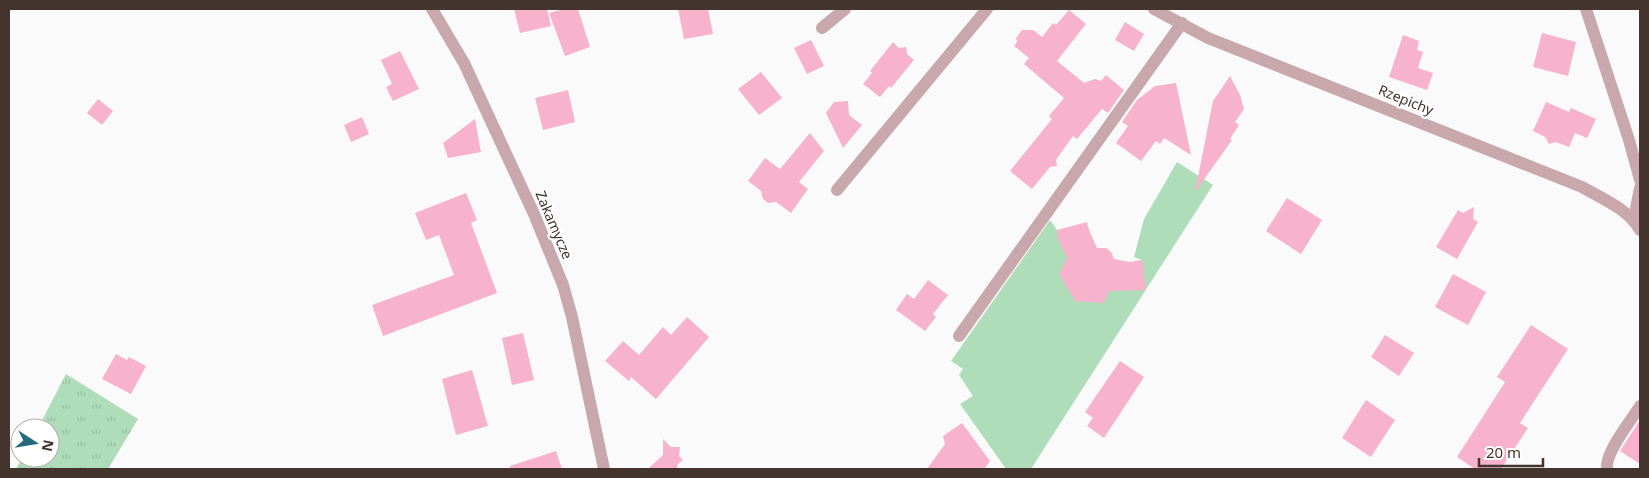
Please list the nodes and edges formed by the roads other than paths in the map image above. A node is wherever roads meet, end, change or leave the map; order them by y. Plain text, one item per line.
1 (432, 9) edge
2 (845, 9) edge
3 (987, 9) edge
4 (1154, 9) edge
5 (1586, 9) edge
6 (1182, 23) junction
7 (822, 28) dead end
8 (1640, 180) edge
9 (1640, 188) edge
10 (837, 190) dead end
11 (1637, 224) edge
12 (959, 336) dead end
13 (1640, 406) edge
14 (604, 469) edge
15 (1607, 469) edge

1 - 14 street, Zakamycze
2 - 7 street
3 - 10 street
4 - 6 street, Rzepichy
5 - 8 street
6 - 11 street, Rzepichy
6 - 12 street
9 - 11 street
13 - 15 street

